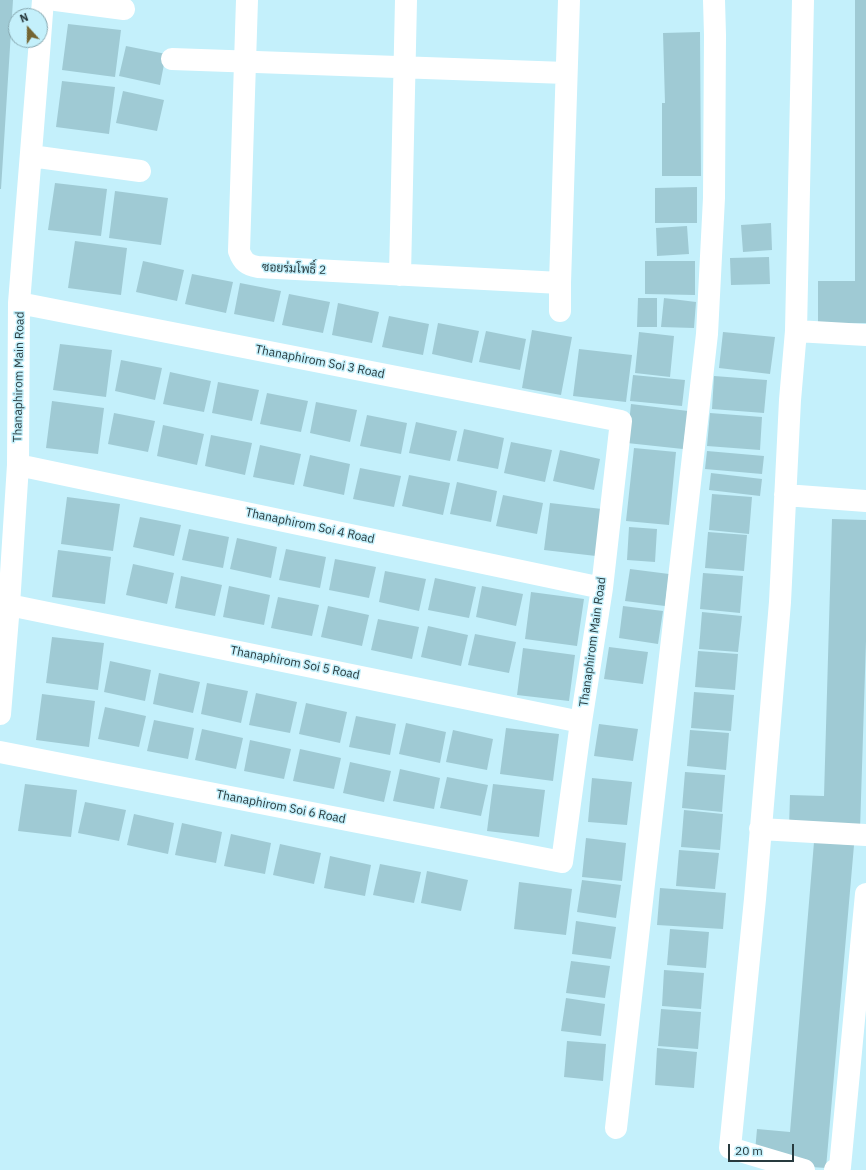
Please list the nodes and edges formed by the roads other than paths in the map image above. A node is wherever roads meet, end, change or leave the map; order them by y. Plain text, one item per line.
1 (56, 0) edge
2 (247, 0) edge
3 (406, 0) edge
4 (569, 0) edge
5 (714, 0) edge
6 (803, 0) edge
7 (124, 9) dead end
8 (39, 48) edge
9 (172, 59) dead end
10 (246, 63) junction
11 (404, 67) junction
12 (566, 73) junction
13 (30, 156) junction
14 (140, 170) dead end
15 (400, 274) junction
16 (560, 283) junction
17 (20, 303) junction
18 (560, 311) dead end
19 (796, 331) junction
20 (866, 334) edge
21 (621, 421) joint
22 (18, 465) junction
23 (785, 495) junction
24 (866, 501) edge
25 (602, 588) junction
26 (9, 605) junction
27 (0, 714) edge
28 (582, 722) junction
29 (0, 752) edge
30 (760, 829) junction
31 (866, 835) edge
32 (562, 862) joint
33 (866, 894) edge
34 (616, 1128) dead end
35 (804, 1170) edge
36 (834, 1170) edge

1 - 7 street
2 - 10 street, ซอยร่มโพธิ์ 2
3 - 11 street
4 - 12 street
5 - 34 street
6 - 19 street
8 - 13 street, Thanaphirom Main Road
9 - 10 street
10 - 11 street
10 - 15 street, ซอยร่มโพธิ์ 2
11 - 12 street
11 - 15 street
12 - 16 street
13 - 14 street
13 - 17 street, Thanaphirom Main Road
15 - 16 street, ซอยร่มโพธิ์ 2
16 - 18 street
17 - 21 street, Thanaphirom Soi 3 Road
17 - 22 street, Thanaphirom Main Road
19 - 20 street
19 - 23 street
21 - 25 street, Thanaphirom Main Road
22 - 25 street, Thanaphirom Soi 4 Road
22 - 26 street, Thanaphirom Main Road
23 - 24 street
23 - 30 street
25 - 28 street, Thanaphirom Main Road
26 - 27 street, Thanaphirom Main Road
26 - 28 street, Thanaphirom Soi 5 Road
28 - 32 street, Thanaphirom Main Road
29 - 32 street, Thanaphirom Soi 6 Road
30 - 31 street
30 - 35 street
33 - 36 street

